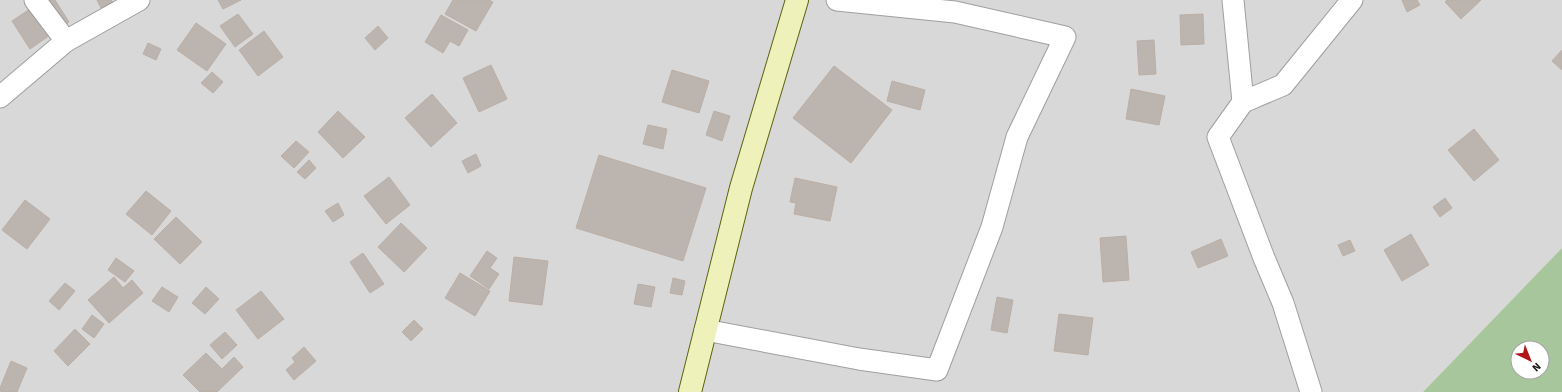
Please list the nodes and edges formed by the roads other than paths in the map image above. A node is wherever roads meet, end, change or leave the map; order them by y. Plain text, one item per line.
1 (34, 0) edge
2 (139, 0) edge
3 (797, 0) edge
4 (837, 0) edge
5 (1233, 0) edge
6 (1352, 0) edge
7 (66, 41) junction
8 (0, 97) edge
9 (1243, 102) junction
10 (705, 330) junction
11 (690, 392) edge
12 (1311, 392) edge

1 - 7 street
2 - 7 street
3 - 10 street
4 - 10 street
5 - 9 street
6 - 9 street
7 - 8 street
9 - 12 street
10 - 11 street

